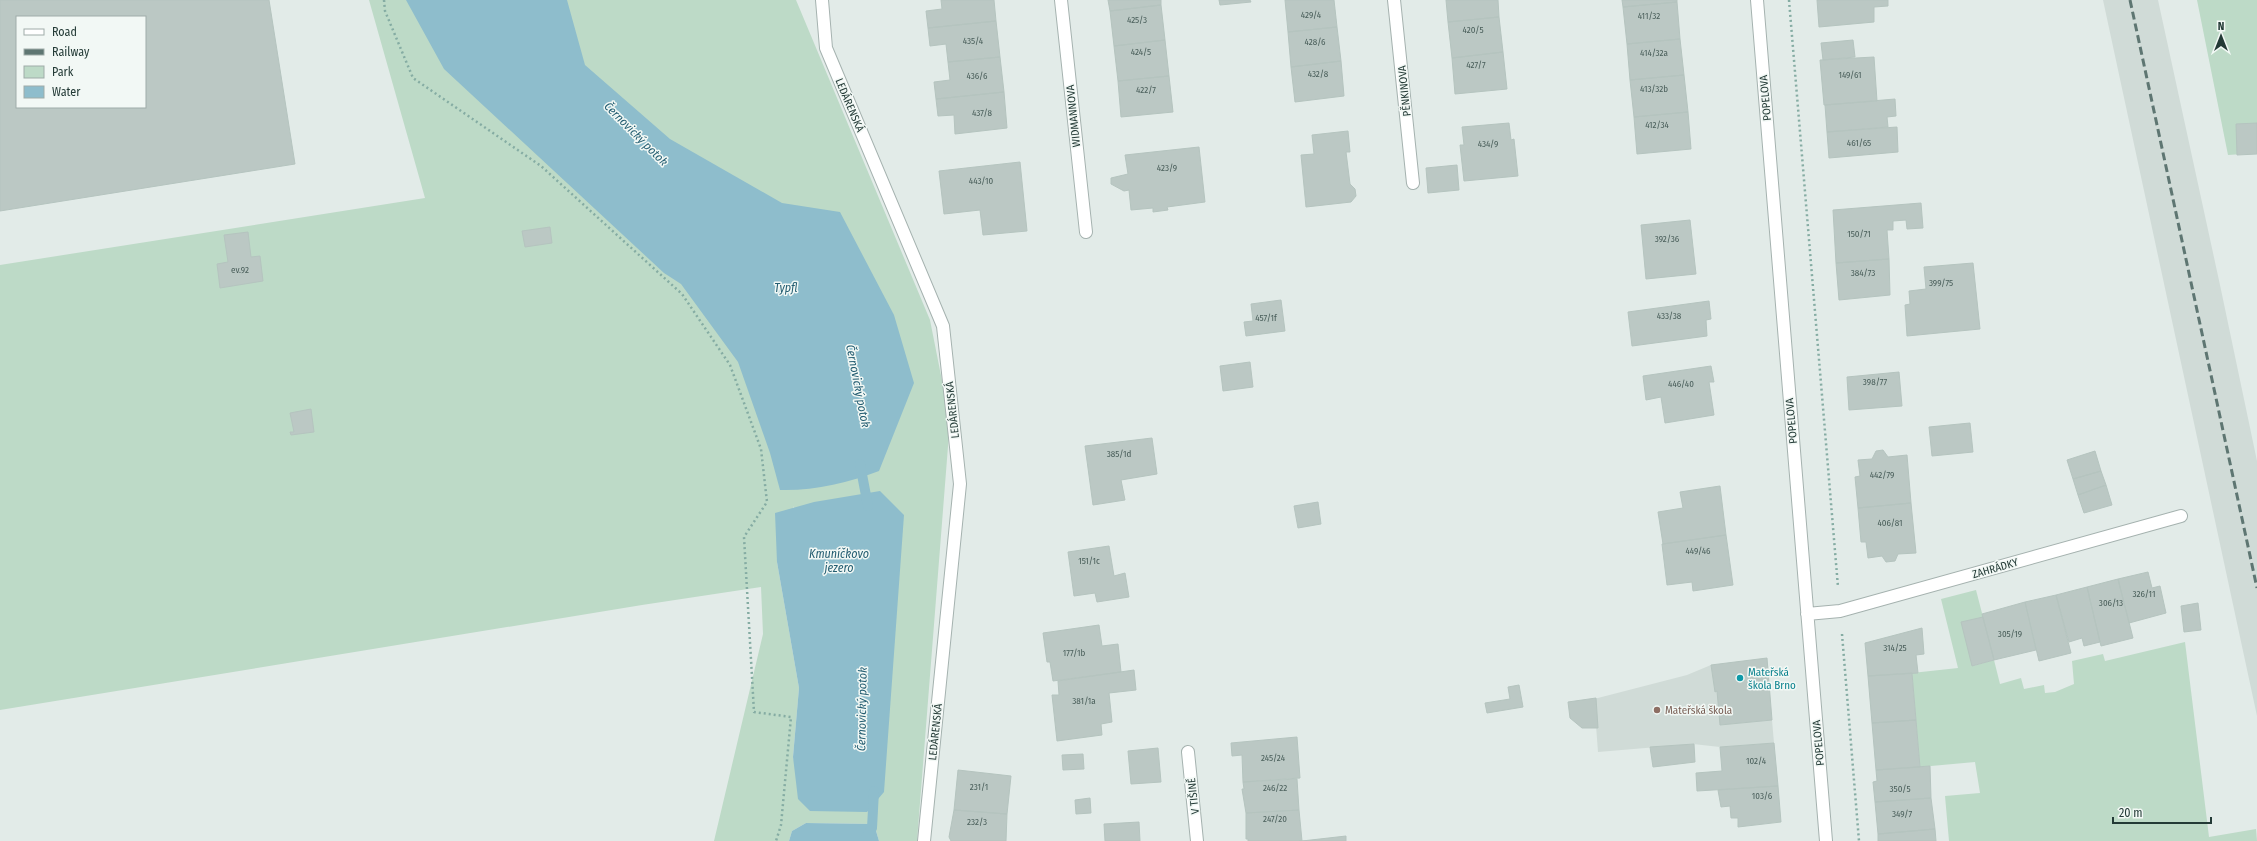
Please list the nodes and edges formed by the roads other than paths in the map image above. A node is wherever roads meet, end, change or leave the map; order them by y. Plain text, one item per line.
1 (822, 0) edge
2 (1061, 0) edge
3 (1394, 0) edge
4 (1757, 0) edge
5 (1413, 182) dead end
6 (1086, 232) dead end
7 (2181, 516) dead end
8 (1807, 614) junction
9 (1188, 752) dead end
10 (924, 841) edge
11 (1197, 841) edge
12 (1826, 841) edge

1 - 10 street, LEDÁRENSKÁ
2 - 6 street, WIDMANNOVA
3 - 5 street, PĚNKINOVA
4 - 8 street, POPELOVA
7 - 8 street, ZAHRÁDKY
8 - 12 street, POPELOVA
9 - 11 street, V TIŠINĚ

